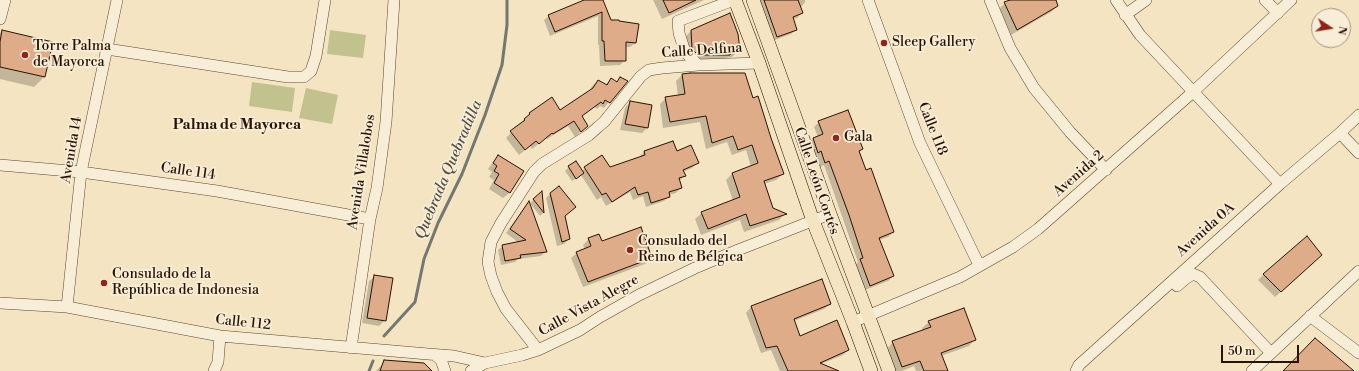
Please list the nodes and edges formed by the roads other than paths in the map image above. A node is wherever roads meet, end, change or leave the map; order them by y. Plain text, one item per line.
1 (5, 0) edge
2 (118, 0) edge
3 (324, 0) edge
4 (394, 0) edge
5 (734, 0) edge
6 (753, 0) edge
7 (868, 0) edge
8 (990, 0) edge
9 (1116, 0) edge
10 (1146, 0) edge
11 (1265, 0) edge
12 (1291, 0) edge
13 (1278, 12) junction
14 (1125, 15) junction
15 (0, 19) edge
16 (107, 49) junction
17 (758, 63) junction
18 (698, 65) junction
19 (1193, 92) junction
20 (1359, 115) edge
21 (1340, 133) junction
22 (1359, 153) edge
23 (0, 165) edge
24 (1106, 170) junction
25 (82, 172) junction
26 (1280, 184) junction
27 (830, 214) junction
28 (370, 219) junction
29 (813, 222) junction
30 (979, 265) junction
31 (1359, 271) edge
32 (0, 302) edge
33 (67, 307) junction
34 (868, 316) junction
35 (1310, 316) junction
36 (1143, 317) dead end
37 (853, 322) junction
38 (220, 336) junction
39 (351, 348) junction
40 (538, 350) junction
41 (1271, 353) junction
42 (1359, 353) edge
43 (435, 355) junction
44 (485, 363) junction
45 (214, 371) edge
46 (445, 371) edge
47 (471, 371) edge
48 (871, 371) edge
49 (889, 371) edge
50 (1076, 371) edge
51 (1252, 371) edge

1 - 15 street
2 - 16 street, Avenida 14
3 - 16 street
4 - 28 street, Avenida Villalobos
5 - 17 main road, Calle León Cortés
5 - 18 street
6 - 27 main road, Calle León Cortés
7 - 30 street, Calle 118
8 - 24 street
9 - 14 street
10 - 14 street
11 - 13 street
12 - 13 street, Avenida 2
13 - 19 street, Avenida 2
14 - 19 street
16 - 25 street, Avenida 14
17 - 18 street, Calle Delfina
17 - 29 main road, Calle León Cortés
18 - 40 street, Calle Delfina
19 - 24 street, Avenida 2
19 - 26 street
20 - 21 street, Avenida 0A
21 - 22 street
21 - 26 street, Avenida 0A
23 - 25 street, Calle 114
24 - 30 street, Avenida 2
25 - 28 street, Calle 114
25 - 33 street, Avenida 14
26 - 50 street, Avenida 0A
27 - 29 street, Calle Vista Alegre
27 - 34 main road, Calle León Cortés
28 - 39 street, Avenida Villalobos
29 - 37 main road, Calle León Cortés
29 - 40 street, Calle Vista Alegre
30 - 34 street, Avenida 2
31 - 35 street
32 - 33 street, Calle 112
33 - 38 street, Calle 112
34 - 37 street, Avenida 2
34 - 49 main road, Calle León Cortés
35 - 41 street
35 - 42 street
36 - 41 street
37 - 48 main road, Calle León Cortés
38 - 39 street, Calle 112
38 - 45 street
39 - 43 street, Calle 112
40 - 44 street, Calle Vista Alegre
41 - 51 street
43 - 44 street, Calle 112
43 - 46 street
44 - 47 street, Calle Vista Alegre

